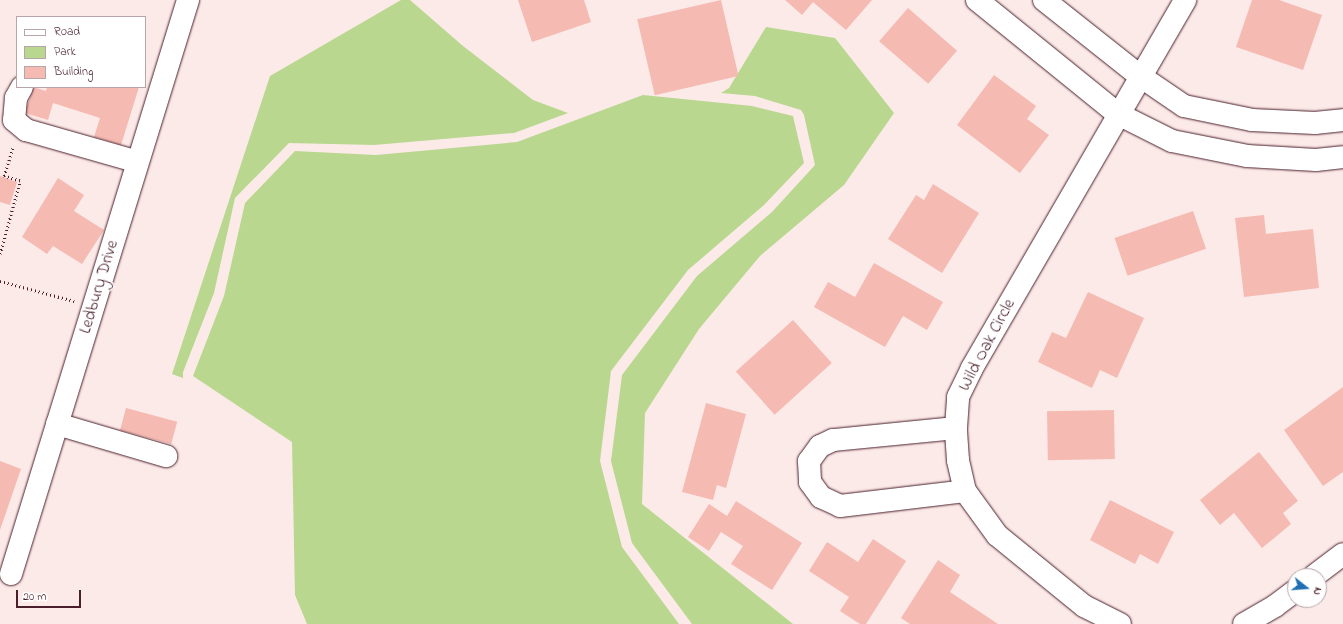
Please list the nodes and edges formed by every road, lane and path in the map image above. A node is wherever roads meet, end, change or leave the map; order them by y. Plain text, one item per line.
1 (188, 0) edge
2 (977, 0) edge
3 (1044, 0) edge
4 (1185, 0) edge
5 (1140, 76) junction
6 (21, 88) edge
7 (1118, 114) junction
8 (1343, 120) edge
9 (20, 124) junction
10 (1343, 157) edge
11 (138, 162) junction
12 (0, 175) edge
13 (4, 176) junction
14 (0, 254) edge
15 (0, 281) edge
16 (93, 306) junction
17 (57, 424) junction
18 (956, 428) junction
19 (166, 456) dead end
20 (965, 490) junction
21 (1343, 554) edge
22 (1325, 568) edge
23 (11, 574) dead end
24 (1287, 597) edge
25 (1120, 624) edge
26 (1244, 624) edge

1 - 11 street, Ledbury Drive
2 - 7 street
3 - 5 street
4 - 5 street, Wild Oak Circle
5 - 7 street, Wild Oak Circle
5 - 8 street
6 - 9 street
7 - 10 street
7 - 18 street, Wild Oak Circle
9 - 11 street
9 - 13 path
11 - 16 street, Ledbury Drive
12 - 13 path
13 - 14 path
15 - 16 path
16 - 17 street, Ledbury Drive
17 - 19 street
17 - 23 street, Ledbury Drive
18 - 20 street, Wild Oak Circle
18 - 20 street
20 - 25 street, Wild Oak Circle
21 - 22 street
24 - 26 street

